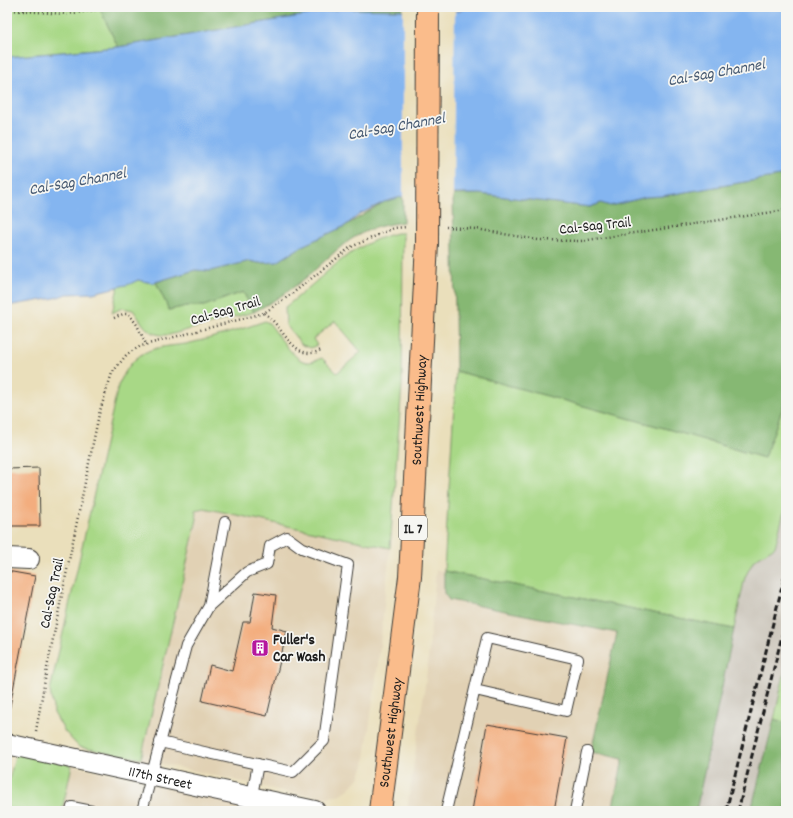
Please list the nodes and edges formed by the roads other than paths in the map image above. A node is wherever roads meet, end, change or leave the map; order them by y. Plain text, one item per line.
1 (428, 7) edge
2 (225, 522) dead end
3 (7, 558) edge
4 (29, 559) dead end
5 (209, 606) junction
6 (475, 690) junction
7 (160, 742) junction
8 (7, 744) edge
9 (587, 752) dead end
10 (258, 764) junction
11 (151, 776) junction
12 (250, 804) edge
13 (71, 811) edge
14 (92, 811) edge
15 (142, 811) edge
16 (315, 811) edge
17 (380, 811) edge
18 (446, 811) edge
19 (575, 811) edge

1 - 17 main road, Southwest Highway / IL 7, bridge
2 - 5 lane
3 - 4 street
5 - 7 lane
5 - 10 lane
6 - 6 lane
6 - 18 lane
7 - 10 lane
7 - 11 lane
8 - 11 street, 117th Street
9 - 19 lane
10 - 12 lane
11 - 12 street, 117th Street
11 - 15 lane
12 - 16 street, 117th Street
13 - 14 lane

